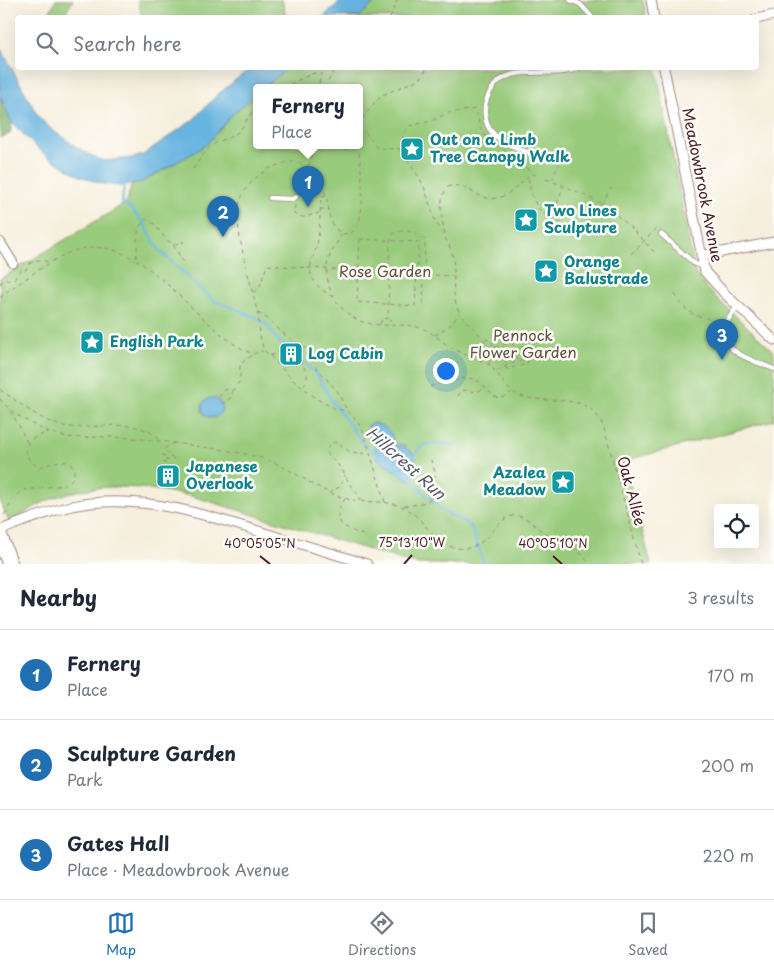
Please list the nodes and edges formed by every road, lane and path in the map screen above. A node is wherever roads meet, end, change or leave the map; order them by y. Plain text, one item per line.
1 (397, 0) edge
2 (570, 0) edge
3 (651, 0) edge
4 (391, 15) edge
5 (590, 15) edge
6 (654, 15) edge
7 (774, 15) edge
8 (759, 18) edge
9 (333, 70) edge
10 (426, 70) edge
11 (572, 70) edge
12 (664, 70) edge
13 (291, 84) edge
14 (319, 84) edge
15 (326, 84) edge
16 (253, 111) edge
17 (465, 111) dead end
18 (363, 118) edge
19 (363, 129) edge
20 (311, 149) edge
21 (358, 149) edge
22 (402, 149) junction
23 (544, 158) dead end
24 (559, 164) dead end
25 (307, 166) dead end
26 (193, 169) dead end
27 (314, 174) junction
28 (539, 176) dead end
29 (528, 177) junction
30 (546, 179) dead end
31 (552, 181) junction
32 (564, 186) junction
33 (611, 188) dead end
34 (326, 196) junction
35 (296, 197) junction
36 (270, 198) dead end
37 (556, 203) dead end
38 (602, 204) junction
39 (561, 205) dead end
40 (320, 209) junction
41 (329, 209) junction
42 (570, 209) dead end
43 (320, 212) junction
44 (555, 220) junction
45 (657, 228) dead end
46 (342, 234) junction
47 (661, 234) dead end
48 (445, 236) junction
49 (390, 241) junction
50 (644, 241) junction
51 (0, 242) edge
52 (184, 242) dead end
53 (774, 242) edge
54 (173, 244) junction
55 (630, 254) dead end
56 (656, 254) dead end
57 (702, 256) junction
58 (136, 259) junction
59 (183, 262) dead end
60 (13, 263) dead end
61 (52, 263) junction
62 (703, 266) junction
63 (390, 268) junction
64 (310, 269) junction
65 (327, 270) junction
66 (359, 271) junction
67 (384, 273) junction
68 (394, 273) junction
69 (417, 274) junction
70 (424, 274) junction
71 (454, 276) junction
72 (15, 278) junction
73 (389, 278) junction
74 (0, 284) edge
75 (19, 284) junction
76 (253, 293) junction
77 (675, 294) dead end
78 (0, 298) edge
79 (334, 298) junction
80 (388, 304) junction
81 (738, 306) junction
82 (423, 307) dead end
83 (459, 312) junction
84 (258, 315) junction
85 (388, 318) junction
86 (380, 324) junction
87 (395, 325) junction
88 (724, 329) junction
89 (510, 334) junction
90 (434, 335) junction
91 (544, 335) dead end
92 (485, 339) junction
93 (524, 340) junction
94 (774, 340) edge
95 (512, 343) junction
96 (502, 346) junction
97 (494, 348) junction
98 (488, 349) junction
99 (264, 350) junction
100 (515, 352) junction
101 (253, 354) junction
102 (270, 356) junction
103 (517, 361) junction
104 (508, 364) junction
105 (489, 366) junction
106 (504, 366) junction
107 (774, 369) edge
108 (496, 372) junction
109 (430, 386) dead end
110 (485, 386) junction
111 (302, 388) junction
112 (0, 390) edge
113 (232, 391) junction
114 (512, 392) junction
115 (458, 396) dead end
116 (219, 397) dead end
117 (0, 399) edge
118 (223, 403) dead end
119 (8, 409) junction
120 (347, 411) junction
121 (50, 432) junction
122 (160, 441) junction
123 (174, 443) junction
124 (27, 444) junction
125 (370, 453) junction
126 (162, 455) dead end
127 (174, 459) junction
128 (431, 460) dead end
129 (160, 468) dead end
130 (173, 468) junction
131 (345, 474) junction
132 (173, 477) junction
133 (159, 478) dead end
134 (178, 480) dead end
135 (329, 492) junction
136 (345, 499) junction
137 (360, 502) junction
138 (385, 502) junction
139 (403, 507) junction
140 (4, 515) dead end
141 (0, 530) edge
142 (363, 535) dead end
143 (0, 537) edge
144 (10, 564) edge
145 (367, 564) edge
146 (590, 564) edge
147 (641, 564) edge

1 - 4 path
2 - 5 lane
3 - 6 street
7 - 8 street
9 - 15 path
10 - 18 path
11 - 23 lane
12 - 57 street, Meadowbrook Avenue
13 - 14 path
16 - 26 path
17 - 22 path
19 - 22 path
20 - 25 path
21 - 46 path
22 - 48 path
24 - 31 path
27 - 34 path
27 - 35 path
27 - 76 path
28 - 29 path
29 - 44 path
29 - 48 path
30 - 31 path
31 - 32 path
32 - 37 path
32 - 38 path
33 - 38 path
34 - 40 path
34 - 41 path
35 - 36 lane
35 - 43 path
38 - 50 path
39 - 44 path
40 - 41 path
40 - 43 path
41 - 46 path
42 - 44 path
43 - 64 path
45 - 50 path
46 - 65 path
47 - 62 lane
48 - 71 path
49 - 63 path
49 - 66 path
49 - 69 path
49 - 70 path
50 - 55 path
50 - 56 path
51 - 60 street
52 - 54 path
53 - 57 street
54 - 58 path
54 - 59 path
57 - 62 street, Meadowbrook Avenue
58 - 61 path
58 - 101 path
61 - 72 path
61 - 75 path
62 - 81 street, Meadowbrook Avenue
63 - 67 path
63 - 68 path
64 - 65 path
64 - 76 path
64 - 79 path
65 - 66 path
65 - 79 path
66 - 67 path
66 - 80 path
67 - 73 path
68 - 69 path
68 - 73 path
69 - 70 path
69 - 80 path
70 - 71 path
70 - 82 path
71 - 83 path
72 - 74 path
72 - 75 path
73 - 80 path
75 - 78 path
76 - 84 path
77 - 88 path
79 - 86 path
80 - 85 path
81 - 88 lane
81 - 94 street, Meadowbrook Avenue
83 - 90 path
83 - 92 path
84 - 99 path
84 - 120 path
85 - 86 path
85 - 87 path
86 - 87 path
87 - 90 path
88 - 107 lane
89 - 93 path
89 - 95 path
89 - 96 path
90 - 105 path
91 - 93 path
92 - 97 path
92 - 98 path
93 - 95 path
93 - 100 path
95 - 96 path
95 - 100 path
96 - 97 path
96 - 100 path
97 - 98 path
97 - 104 path
98 - 105 path
99 - 101 path
99 - 102 path
100 - 103 path
101 - 113 path
102 - 111 path
102 - 111 path
103 - 104 path
103 - 106 path
104 - 106 path
105 - 108 path
106 - 108 path
108 - 114 path
109 - 110 path
110 - 114 path
110 - 115 path
111 - 120 path
112 - 122 path
113 - 116 path
113 - 118 path
114 - 147 path, Oak Allée
117 - 119 path
119 - 121 path
119 - 124 path
120 - 125 path
121 - 122 path
121 - 124 path
122 - 123 path
123 - 127 path
123 - 135 path
124 - 140 path
125 - 131 path
125 - 138 path
126 - 127 path
127 - 130 path
128 - 139 path
129 - 130 path
130 - 132 path
131 - 135 path
131 - 137 path
132 - 133 path
132 - 134 path
135 - 136 path
136 - 137 path
136 - 142 path
137 - 138 path
138 - 139 path
139 - 146 path
141 - 145 street
143 - 144 main road

